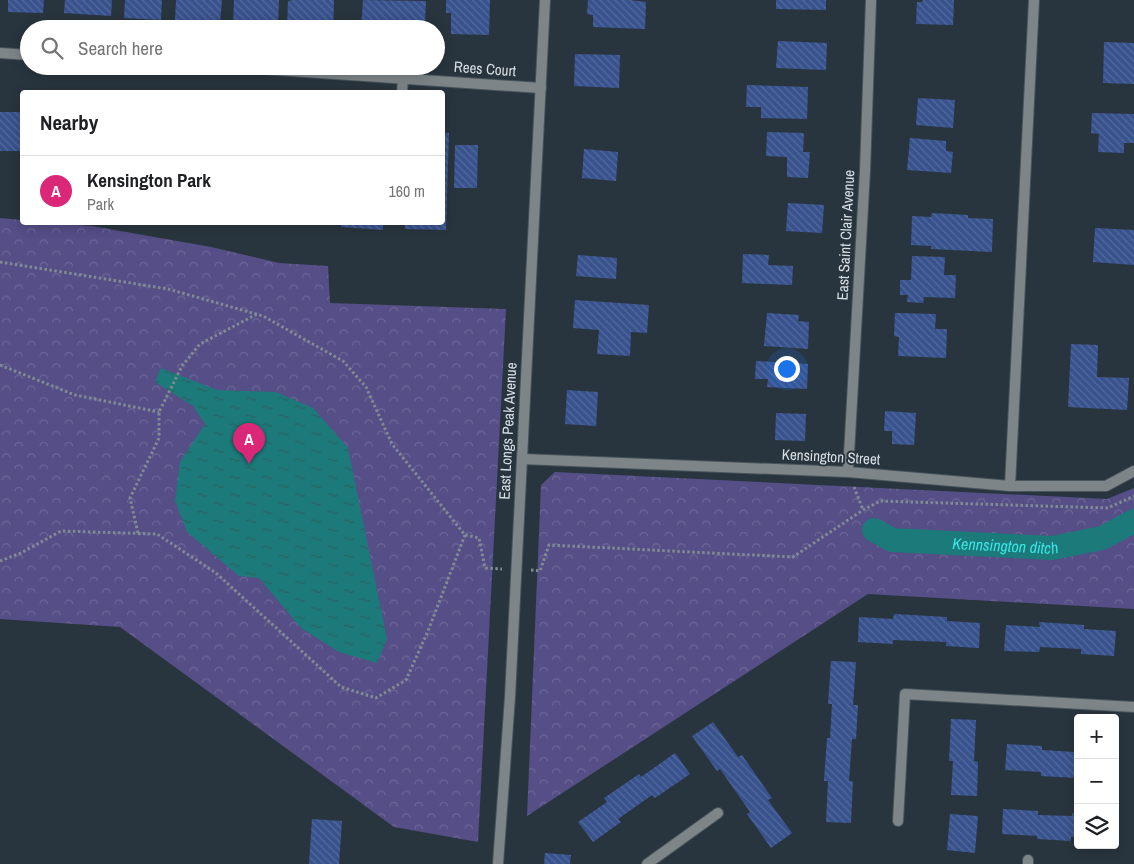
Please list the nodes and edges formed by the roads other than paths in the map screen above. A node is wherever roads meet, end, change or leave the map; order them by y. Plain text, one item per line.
1 (546, 0) edge
2 (871, 0) edge
3 (1034, 0) edge
4 (0, 54) edge
5 (20, 55) edge
6 (356, 75) edge
7 (403, 78) junction
8 (541, 88) junction
9 (402, 90) edge
10 (522, 459) junction
11 (1134, 471) edge
12 (848, 472) junction
13 (1010, 486) junction
14 (1134, 707) edge
15 (718, 813) dead end
16 (898, 821) dead end
17 (498, 864) edge
18 (646, 864) edge

1 - 8 street, East Longs Peak Avenue
2 - 12 street, East Saint Clair Avenue
3 - 13 street
4 - 5 street
6 - 7 street, Rees Court
7 - 8 street, Rees Court
7 - 9 street
8 - 10 street, East Longs Peak Avenue
10 - 12 street, Kensington Street
10 - 17 street, East Longs Peak Avenue
11 - 13 street, Kensington Street
12 - 13 street, Kensington Street
14 - 16 street
15 - 18 street

